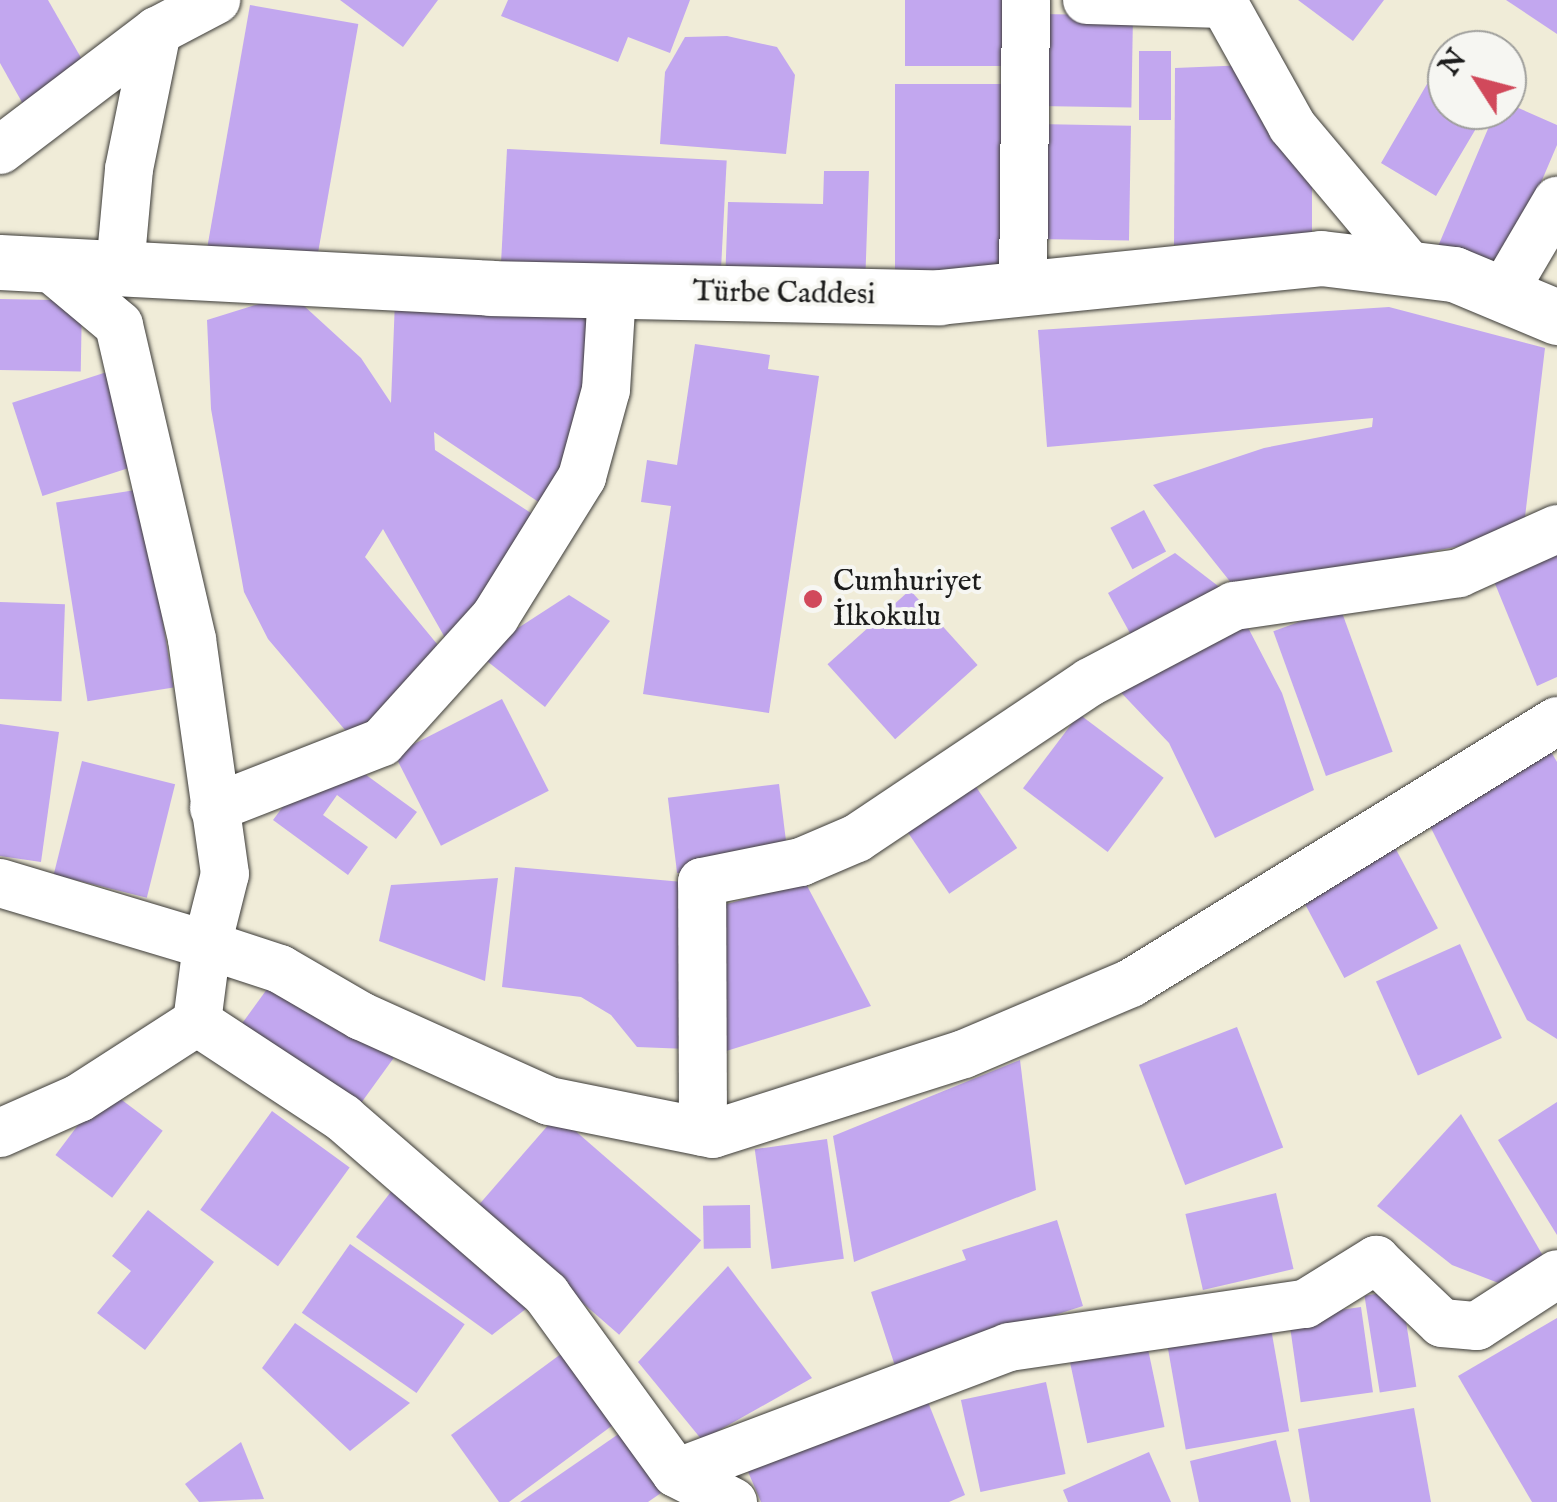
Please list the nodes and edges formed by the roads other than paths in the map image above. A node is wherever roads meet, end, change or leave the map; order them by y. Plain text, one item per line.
1 (216, 0) edge
2 (1026, 0) edge
3 (1088, 0) edge
4 (1222, 2) edge
5 (158, 31) junction
6 (0, 150) edge
7 (1557, 201) edge
8 (23, 263) edge
9 (120, 268) junction
10 (1412, 269) junction
11 (1023, 289) junction
12 (612, 291) junction
13 (1503, 292) junction
14 (1557, 316) edge
15 (1557, 529) edge
16 (1557, 720) edge
17 (214, 808) junction
18 (0, 883) edge
19 (207, 945) junction
20 (197, 1022) junction
21 (0, 1132) edge
22 (703, 1132) junction
23 (1557, 1274) edge
24 (676, 1473) junction
25 (733, 1502) edge

1 - 5 street
2 - 11 street
3 - 4 street
4 - 10 street
5 - 6 street
5 - 9 street
7 - 13 street
8 - 9 street, Türbe Caddesi
8 - 17 street
9 - 12 street, Türbe Caddesi
10 - 11 street, Türbe Caddesi
10 - 13 street, Türbe Caddesi
11 - 12 street, Türbe Caddesi
12 - 17 street
13 - 14 street, Türbe Caddesi
15 - 22 street
16 - 22 street
17 - 19 street
18 - 19 street
19 - 20 street
19 - 22 street
20 - 21 street
20 - 24 street
23 - 24 street
24 - 25 street

